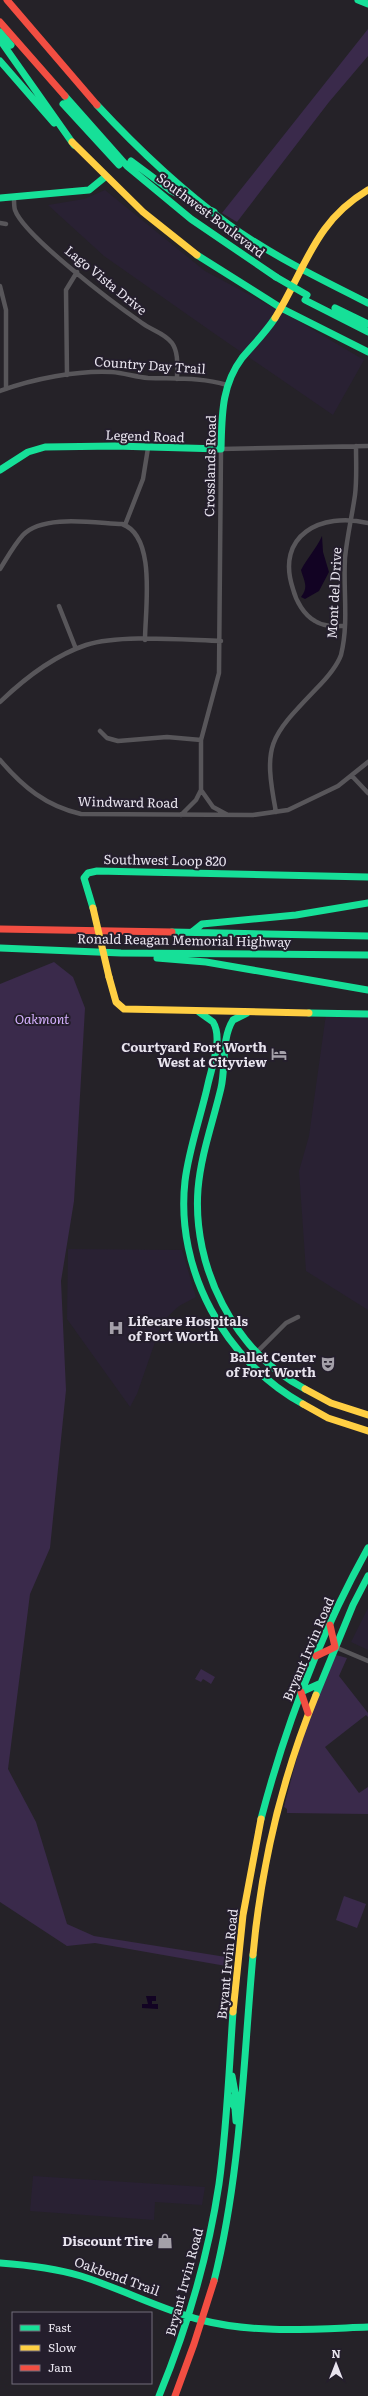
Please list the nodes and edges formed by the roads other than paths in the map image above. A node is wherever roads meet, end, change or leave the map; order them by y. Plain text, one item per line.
1 (7, 0) edge
2 (358, 0) edge
3 (368, 4) edge
4 (0, 22) edge
5 (0, 32) edge
6 (0, 40) edge
7 (0, 61) edge
8 (74, 145) junction
9 (118, 155) junction
10 (105, 177) junction
11 (368, 190) edge
12 (0, 198) edge
13 (14, 198) junction
14 (214, 212) junction
15 (0, 223) edge
16 (6, 224) dead end
17 (301, 269) junction
18 (77, 272) junction
19 (275, 280) junction
20 (0, 286) edge
21 (306, 297) junction
22 (368, 303) edge
23 (280, 308) junction
24 (368, 324) edge
25 (368, 332) edge
26 (368, 352) edge
27 (67, 375) junction
28 (177, 378) junction
29 (227, 385) junction
30 (6, 389) junction
31 (0, 391) edge
32 (356, 446) junction
33 (368, 446) edge
34 (148, 448) junction
35 (221, 449) junction
36 (0, 470) edge
37 (350, 520) junction
38 (368, 523) edge
39 (124, 525) junction
40 (0, 569) edge
41 (59, 606) dead end
42 (345, 626) junction
43 (145, 640) junction
44 (221, 641) junction
45 (76, 649) junction
46 (0, 702) edge
47 (100, 731) dead end
48 (201, 740) junction
49 (0, 760) edge
50 (368, 762) edge
51 (352, 776) junction
52 (201, 790) junction
53 (368, 793) edge
54 (276, 812) junction
55 (181, 815) junction
56 (227, 815) junction
57 (368, 876) edge
58 (368, 903) edge
59 (0, 929) edge
60 (192, 932) junction
61 (368, 936) edge
62 (0, 948) edge
63 (121, 953) junction
64 (368, 955) edge
65 (368, 990) edge
66 (199, 1012) junction
67 (247, 1012) junction
68 (368, 1014) edge
69 (192, 1151) junction
70 (204, 1156) junction
71 (209, 1275) junction
72 (197, 1278) junction
73 (298, 1317) dead end
74 (256, 1354) junction
75 (247, 1362) junction
76 (334, 1405) junction
77 (368, 1415) edge
78 (328, 1418) junction
79 (368, 1431) edge
80 (368, 1548) edge
81 (368, 1576) edge
82 (330, 1624) junction
83 (335, 1647) junction
84 (316, 1656) junction
85 (368, 1661) edge
86 (319, 1684) junction
87 (301, 1692) junction
88 (308, 1713) junction
89 (230, 2072) junction
90 (228, 2095) junction
91 (241, 2107) junction
92 (239, 2130) junction
93 (214, 2213) junction
94 (228, 2216) junction
95 (0, 2263) edge
96 (189, 2316) junction
97 (202, 2320) junction
98 (368, 2327) edge
99 (159, 2396) edge
100 (175, 2396) edge

1 - 14 main road, Southwest Boulevard
2 - 3 main road
4 - 9 main road, Southwest Boulevard
5 - 19 main road, Southwest Boulevard
6 - 8 main road
7 - 8 main road
8 - 10 main road
9 - 14 main road
9 - 19 main road, Southwest Boulevard
10 - 13 main road
10 - 23 main road
11 - 17 main road, Crosslands Road
12 - 13 main road
13 - 18 street, Lago Vista Drive
14 - 17 main road, Southwest Boulevard
15 - 16 street
17 - 22 main road, Southwest Boulevard
17 - 23 main road, Crosslands Road
18 - 27 street
18 - 28 street, Lago Vista Drive
19 - 21 main road, Southwest Boulevard, bridge
20 - 30 street
21 - 24 main road, Southwest Boulevard
21 - 25 main road, Southwest Boulevard
23 - 26 main road
23 - 29 main road, Crosslands Road
27 - 28 street, Country Day Trail
27 - 30 street, Country Day Trail
28 - 29 street, Country Day Trail
29 - 35 main road, Crosslands Road
30 - 31 street, Country Day Trail
32 - 33 street, Legend Road
32 - 35 street, Legend Road
32 - 37 street, Mont del Drive
34 - 35 main road, Legend Road
34 - 36 main road, Legend Road
34 - 39 street
35 - 44 street, Crosslands Road
37 - 38 street
37 - 42 street, Mont del Drive
37 - 42 street
39 - 40 street
39 - 43 street
41 - 45 street
42 - 54 street, Mont del Drive
43 - 44 street
43 - 45 street
44 - 48 street, Crosslands Road
45 - 46 street
47 - 48 street
48 - 52 street, Crosslands Road
49 - 55 street, Windward Road
50 - 51 street, Windward Road
51 - 53 street
51 - 54 street, Windward Road
52 - 55 street
52 - 56 street
54 - 56 street, Windward Road
55 - 56 street, Windward Road
57 - 66 main road, Southwest Loop 820, bridge
58 - 60 main road
59 - 60 main road, Ronald Reagan Memorial Highway
60 - 61 main road, Ronald Reagan Memorial Highway
62 - 63 main road, Ronald Reagan Memorial Highway
63 - 64 main road, Ronald Reagan Memorial Highway
63 - 65 main road
66 - 67 main road, Southwest Loop 820
66 - 69 main road
67 - 68 main road, Southwest Loop 820
67 - 70 main road
69 - 70 main road
69 - 72 main road
70 - 71 main road
71 - 72 main road
71 - 74 main road
72 - 75 main road
73 - 74 street
74 - 75 street
74 - 76 main road
75 - 78 main road
76 - 77 main road
76 - 78 main road
78 - 79 main road
80 - 82 main road, Bryant Irvin Road
81 - 83 main road, Bryant Irvin Road
82 - 83 main road
82 - 84 main road, Bryant Irvin Road
83 - 84 main road
83 - 85 street
83 - 86 main road, Bryant Irvin Road
84 - 87 main road, Bryant Irvin Road
86 - 87 main road
86 - 88 main road, Bryant Irvin Road
87 - 88 main road
87 - 89 main road, Bryant Irvin Road
88 - 91 main road, Bryant Irvin Road
89 - 90 main road, Bryant Irvin Road
89 - 91 main road
90 - 92 main road
90 - 93 main road, Bryant Irvin Road
91 - 92 main road, Bryant Irvin Road
92 - 94 main road, Bryant Irvin Road
93 - 94 main road
93 - 96 main road, Bryant Irvin Road
94 - 97 main road, Bryant Irvin Road
95 - 96 main road, Oakbend Trail
96 - 97 main road, Oakbend Trail
96 - 99 main road, Bryant Irvin Road
97 - 98 main road, Oakbend Trail
97 - 100 main road, Bryant Irvin Road

